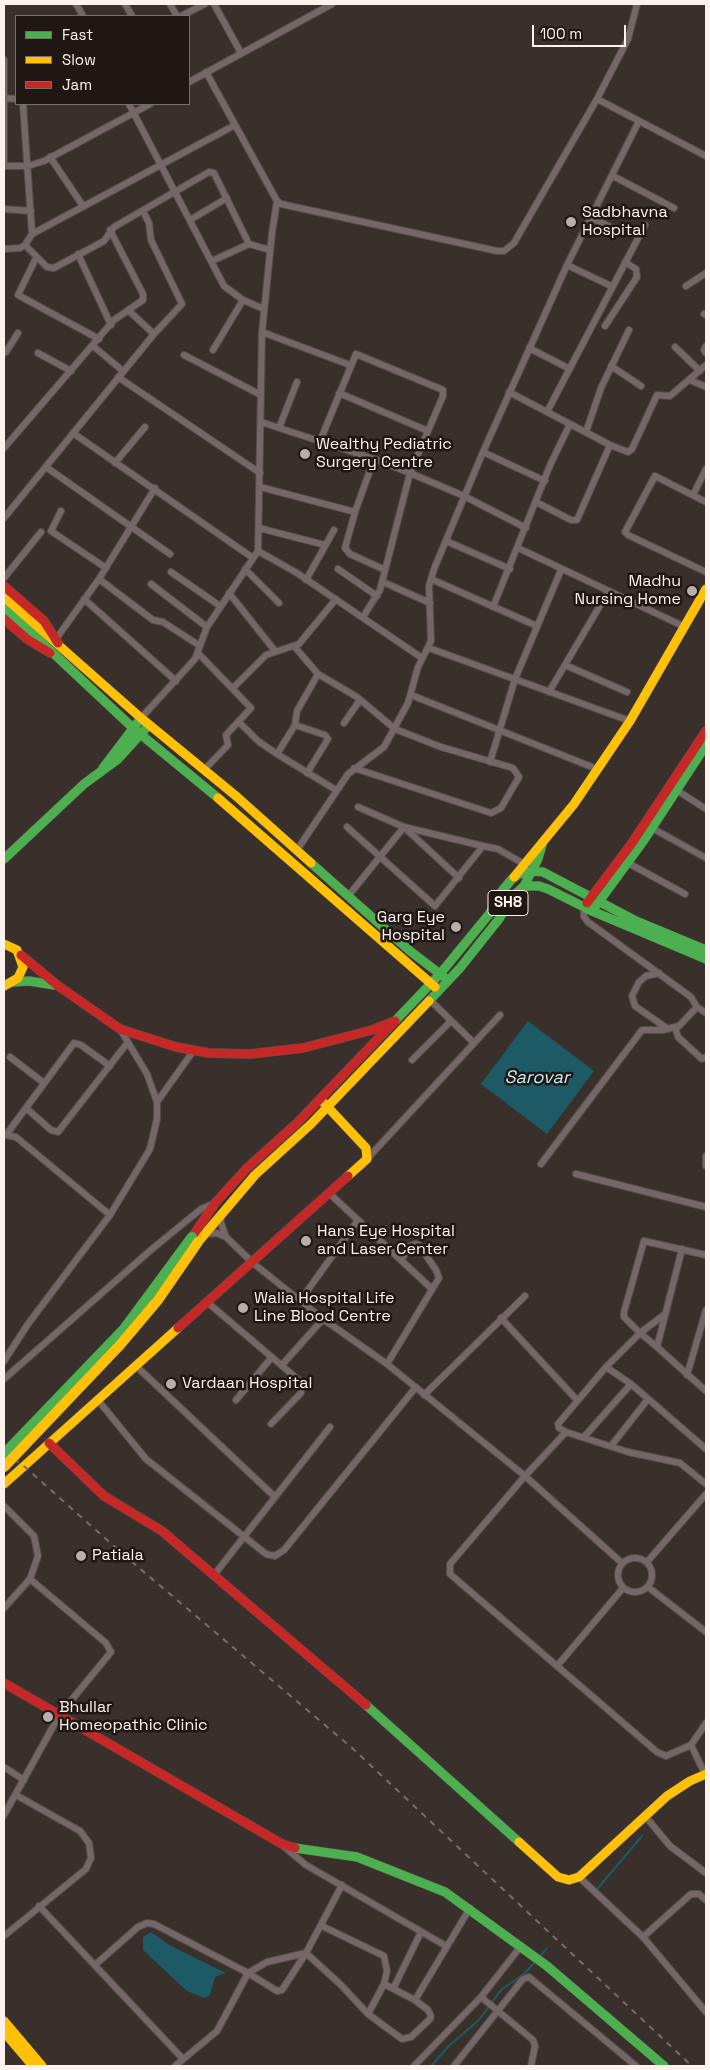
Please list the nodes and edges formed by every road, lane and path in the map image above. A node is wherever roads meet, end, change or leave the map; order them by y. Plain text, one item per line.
1 (76, 4) edge
2 (125, 4) edge
3 (170, 4) edge
4 (205, 4) edge
5 (214, 4) edge
6 (332, 4) edge
7 (637, 4) edge
8 (82, 15) edge
9 (131, 15) edge
10 (178, 15) edge
11 (181, 15) edge
12 (241, 53) junction
13 (4, 60) edge
14 (206, 72) junction
15 (190, 81) edge
16 (4, 98) edge
17 (597, 99) junction
18 (23, 105) edge
19 (130, 105) edge
20 (148, 105) edge
21 (134, 113) junction
22 (640, 122) junction
23 (235, 125) junction
24 (706, 156) edge
25 (50, 157) junction
26 (4, 166) edge
27 (28, 166) junction
28 (161, 166) junction
29 (613, 176) junction
30 (174, 191) junction
31 (227, 198) junction
32 (278, 201) junction
33 (84, 206) junction
34 (674, 208) dead end
35 (4, 209) edge
36 (31, 211) junction
37 (143, 211) junction
38 (591, 218) junction
39 (190, 220) junction
40 (645, 225) dead end
41 (110, 230) junction
42 (619, 231) dead end
43 (32, 234) junction
44 (249, 244) junction
45 (25, 245) junction
46 (4, 248) edge
47 (270, 250) junction
48 (78, 254) junction
49 (36, 258) junction
50 (212, 261) junction
51 (625, 262) junction
52 (567, 265) junction
53 (706, 273) edge
54 (611, 286) junction
55 (686, 286) dead end
56 (243, 300) junction
57 (264, 309) junction
58 (128, 310) junction
59 (111, 325) junction
60 (605, 326) dead end
61 (629, 330) dead end
62 (262, 332) junction
63 (18, 333) dead end
64 (154, 334) junction
65 (99, 339) junction
66 (93, 346) junction
67 (706, 346) edge
68 (676, 347) dead end
69 (529, 348) junction
70 (214, 350) dead end
71 (4, 353) edge
72 (38, 353) dead end
73 (706, 354) edge
74 (184, 355) dead end
75 (350, 365) junction
76 (706, 365) edge
77 (611, 366) junction
78 (570, 369) junction
79 (71, 371) junction
80 (123, 371) junction
81 (700, 371) junction
82 (118, 377) junction
83 (690, 380) junction
84 (297, 382) dead end
85 (641, 386) dead end
86 (706, 387) edge
87 (510, 392) junction
88 (339, 393) junction
89 (261, 395) junction
90 (547, 412) junction
91 (262, 422) junction
92 (570, 424) junction
93 (145, 427) dead end
94 (279, 428) junction
95 (428, 432) junction
96 (586, 432) junction
97 (73, 433) junction
98 (320, 441) junction
99 (610, 445) junction
100 (4, 448) edge
101 (483, 452) junction
102 (374, 458) junction
103 (115, 463) junction
104 (46, 467) junction
105 (706, 469) edge
106 (260, 472) junction
107 (410, 473) junction
108 (545, 481) junction
109 (155, 488) junction
110 (260, 488) junction
111 (693, 495) junction
112 (464, 496) junction
113 (536, 502) junction
114 (706, 502) edge
115 (61, 511) dead end
116 (355, 512) junction
117 (4, 518) edge
118 (132, 526) junction
119 (259, 528) junction
120 (526, 528) junction
121 (334, 530) dead end
122 (41, 532) dead end
123 (446, 542) junction
124 (325, 545) junction
125 (518, 548) junction
126 (258, 550) junction
127 (170, 554) dead end
128 (253, 558) junction
129 (106, 568) junction
130 (246, 569) junction
131 (338, 569) dead end
132 (510, 569) junction
133 (385, 570) junction
134 (561, 570) junction
135 (171, 572) dead end
136 (706, 572) edge
137 (4, 578) edge
138 (431, 578) junction
139 (99, 580) junction
140 (306, 580) junction
141 (383, 582) junction
142 (151, 584) dead end
143 (4, 586) edge
144 (706, 589) edge
145 (608, 592) junction
146 (229, 593) junction
147 (377, 596) junction
148 (4, 597) edge
149 (84, 599) junction
150 (336, 599) junction
151 (279, 603) dead end
152 (430, 603) junction
153 (220, 606) junction
154 (493, 606) junction
155 (4, 607) edge
156 (363, 617) junction
157 (4, 619) edge
158 (207, 626) junction
159 (537, 626) junction
160 (685, 627) junction
161 (294, 646) junction
162 (56, 647) junction
163 (429, 648) junction
164 (199, 649) junction
165 (276, 650) junction
166 (422, 658) junction
167 (565, 665) junction
168 (318, 674) junction
169 (176, 680) junction
170 (515, 680) junction
171 (233, 688) junction
172 (549, 692) junction
173 (627, 692) dead end
174 (411, 695) junction
175 (360, 700) junction
176 (141, 718) junction
177 (630, 721) junction
178 (239, 722) junction
179 (344, 723) dead end
180 (149, 725) junction
181 (295, 725) junction
182 (395, 729) junction
183 (500, 730) junction
184 (137, 731) junction
185 (706, 731) edge
186 (706, 745) edge
187 (277, 754) junction
188 (490, 762) junction
189 (354, 768) junction
190 (205, 769) junction
191 (597, 769) junction
192 (307, 773) junction
193 (336, 790) junction
194 (678, 790) junction
195 (358, 808) dead end
196 (706, 809) edge
197 (404, 827) junction
198 (347, 828) dead end
199 (652, 828) junction
200 (22, 842) junction
201 (484, 846) junction
202 (297, 850) junction
203 (4, 851) edge
204 (379, 857) junction
205 (706, 858) edge
206 (4, 859) edge
207 (628, 863) junction
208 (528, 867) junction
209 (459, 878) junction
210 (524, 886) junction
211 (685, 894) dead end
212 (349, 895) junction
213 (600, 897) junction
214 (587, 912) junction
215 (5, 942) edge
216 (706, 950) edge
217 (21, 955) junction
218 (706, 959) edge
219 (658, 973) junction
220 (440, 974) junction
221 (449, 980) junction
222 (9, 984) edge
223 (57, 985) junction
224 (435, 987) junction
225 (430, 1000) junction
226 (697, 1007) junction
227 (706, 1012) edge
228 (500, 1014) dead end
229 (395, 1020) junction
230 (451, 1021) junction
231 (672, 1028) junction
232 (120, 1029) junction
233 (128, 1042) junction
234 (474, 1043) junction
235 (194, 1050) junction
236 (10, 1058) dead end
237 (706, 1058) edge
238 (412, 1060) dead end
239 (110, 1066) junction
240 (44, 1083) junction
241 (320, 1098) junction
242 (156, 1102) junction
243 (328, 1107) junction
244 (26, 1108) junction
245 (5, 1135) edge
246 (706, 1156) edge
247 (367, 1158) junction
248 (541, 1164) dead end
249 (706, 1166) edge
250 (576, 1174) dead end
251 (330, 1194) junction
252 (219, 1207) junction
253 (706, 1207) edge
254 (110, 1215) junction
255 (358, 1220) junction
256 (226, 1237) junction
257 (198, 1238) junction
258 (682, 1249) junction
259 (706, 1255) edge
260 (401, 1260) junction
261 (253, 1263) junction
262 (432, 1289) junction
263 (525, 1296) dead end
264 (300, 1301) junction
265 (207, 1302) junction
266 (706, 1310) edge
267 (664, 1315) junction
268 (501, 1318) junction
269 (323, 1319) junction
270 (640, 1333) junction
271 (657, 1347) junction
272 (272, 1357) junction
273 (4, 1361) edge
274 (387, 1364) junction
275 (135, 1365) junction
276 (282, 1365) junction
277 (606, 1367) junction
278 (687, 1375) junction
279 (4, 1379) edge
280 (631, 1384) junction
281 (416, 1387) junction
282 (706, 1391) edge
283 (424, 1395) junction
284 (97, 1399) junction
285 (648, 1399) junction
286 (236, 1400) dead end
287 (576, 1400) junction
288 (271, 1424) dead end
289 (330, 1428) dead end
290 (566, 1432) junction
291 (584, 1437) junction
292 (49, 1443) junction
293 (611, 1446) junction
294 (706, 1450) edge
295 (4, 1454) edge
296 (4, 1467) edge
297 (525, 1476) junction
298 (4, 1484) edge
299 (706, 1484) edge
300 (706, 1494) edge
301 (275, 1497) junction
302 (4, 1506) edge
303 (244, 1536) junction
304 (647, 1562) junction
305 (622, 1563) junction
306 (214, 1576) junction
307 (30, 1579) junction
308 (648, 1587) junction
309 (623, 1588) junction
310 (4, 1608) edge
311 (706, 1632) edge
312 (558, 1665) junction
313 (4, 1683) edge
314 (60, 1714) junction
315 (706, 1723) edge
316 (691, 1745) junction
317 (4, 1767) edge
318 (706, 1774) edge
319 (24, 1780) junction
320 (16, 1795) junction
321 (4, 1815) edge
322 (645, 1816) junction
323 (282, 1844) junction
324 (706, 1873) edge
325 (579, 1877) junction
326 (342, 1885) junction
327 (706, 1900) edge
328 (39, 1906) junction
329 (470, 1908) junction
330 (322, 1926) junction
331 (421, 1932) junction
332 (4, 1936) edge
333 (643, 1937) junction
334 (446, 1946) junction
335 (521, 1946) junction
336 (306, 1952) junction
337 (95, 1965) junction
338 (248, 1973) junction
339 (384, 1984) junction
340 (394, 1987) junction
341 (483, 1999) junction
342 (415, 2000) junction
343 (496, 2011) junction
344 (706, 2012) edge
345 (368, 2014) junction
346 (4, 2021) edge
347 (4, 2032) edge
348 (183, 2059) junction
349 (33, 2066) edge
350 (42, 2066) edge
351 (175, 2066) edge
352 (414, 2066) edge
353 (454, 2066) edge
354 (531, 2066) edge
355 (636, 2066) edge
356 (664, 2066) edge

1 - 8 street
2 - 9 street
3 - 10 street
4 - 11 street
5 - 12 street
6 - 12 street
7 - 17 street
12 - 14 street
13 - 16 street
14 - 15 street
14 - 23 street
16 - 26 street
17 - 22 street
17 - 32 street
18 - 27 street
19 - 21 street
20 - 21 street
21 - 25 street
21 - 28 street
22 - 24 street
22 - 29 street
23 - 28 street
23 - 32 street
25 - 27 street
25 - 33 street
26 - 27 street
27 - 36 street
28 - 30 street
28 - 33 street
29 - 34 street
29 - 38 street
30 - 31 street
30 - 37 street
30 - 39 street
31 - 39 street
31 - 44 street
32 - 47 street
33 - 43 street
35 - 36 street
36 - 43 street
37 - 41 street
37 - 64 street
38 - 42 street
38 - 52 street
39 - 50 street
40 - 51 street
41 - 48 street
41 - 58 street
43 - 45 street
44 - 47 street
44 - 50 street
45 - 46 street
45 - 49 street
47 - 57 street
48 - 49 street
48 - 59 street
49 - 65 street
50 - 56 street
51 - 54 street
51 - 60 street
52 - 54 street
52 - 69 street
53 - 55 street
54 - 78 street
56 - 57 street
56 - 70 street
57 - 62 street
58 - 59 street
58 - 64 street
59 - 65 street
61 - 77 street
62 - 75 street
62 - 89 street
63 - 71 street
64 - 80 street
65 - 66 street
66 - 79 street
66 - 80 street
67 - 73 street
68 - 81 street
69 - 78 street
69 - 87 street
72 - 79 street
74 - 89 street
75 - 88 street
75 - 95 street
76 - 81 street
77 - 85 street
77 - 96 street
78 - 90 street
79 - 100 street
80 - 82 street
81 - 83 street
82 - 97 street
82 - 106 street
83 - 86 street
83 - 99 street
84 - 94 street
87 - 90 street
87 - 101 street
88 - 95 street
88 - 98 street
89 - 91 street
90 - 92 street
91 - 94 street
91 - 106 street
92 - 96 street
92 - 108 street
93 - 103 street
94 - 98 street
95 - 107 street
96 - 99 street
97 - 103 street
97 - 104 street
98 - 102 street
99 - 113 street
101 - 108 street
101 - 112 street
102 - 107 street
102 - 116 street
103 - 109 street
104 - 117 street
104 - 118 street
105 - 111 street
106 - 110 street
107 - 112 street
107 - 133 street
108 - 113 street
109 - 118 street
109 - 128 street
110 - 116 street
110 - 119 street
111 - 114 street
111 - 136 street
112 - 120 street
112 - 123 street
113 - 120 street
115 - 129 street
116 - 133 street
118 - 127 street
118 - 129 street
119 - 124 street
119 - 126 street
120 - 125 street
121 - 124 street
122 - 137 street
123 - 132 street
123 - 138 street
124 - 140 street
125 - 132 street
125 - 134 street
126 - 128 street
126 - 140 street
128 - 130 street
129 - 139 street
130 - 146 street
130 - 151 street
131 - 147 street
132 - 154 street
133 - 141 street
134 - 145 street
134 - 159 street
135 - 153 street
138 - 152 street
138 - 154 street
139 - 149 street
139 - 164 street
140 - 150 street
141 - 147 street
141 - 152 street
142 - 158 street
143 - 162 main road
144 - 160 main road
145 - 160 street
145 - 167 street
146 - 153 street
146 - 165 street
147 - 156 street
148 - 162 main road
149 - 162 street
149 - 169 street
150 - 156 street
150 - 161 street
152 - 163 street
153 - 158 street
154 - 159 street
155 - 162 main road
156 - 166 street
157 - 162 main road
158 - 164 street
159 - 170 street
160 - 177 main road
161 - 165 street
161 - 168 street
162 - 176 main road
162 - 184 main road
163 - 166 street
163 - 170 street
164 - 169 street
164 - 171 street
165 - 171 street
166 - 174 street
167 - 172 street
167 - 173 street
168 - 175 street
168 - 181 street
169 - 176 street
170 - 172 street
170 - 183 street
171 - 178 street
172 - 177 street
174 - 182 street
174 - 183 street
175 - 179 street
175 - 182 street
176 - 180 main road
176 - 184 main road
177 - 191 main road
178 - 187 street
178 - 190 street
180 - 184 main road
180 - 190 main road
181 - 187 street
181 - 192 street
182 - 188 street
182 - 189 street
183 - 188 street
183 - 191 street
184 - 200 main road
184 - 224 main road
185 - 213 main road
186 - 194 main road
187 - 192 street
188 - 189 street
189 - 193 street
190 - 202 main road
191 - 208 main road
192 - 193 street
193 - 202 street
194 - 196 street
194 - 199 main road
195 - 197 street
197 - 201 street
197 - 204 street
197 - 209 street
198 - 204 street
199 - 205 street
199 - 207 main road
200 - 203 main road
200 - 206 main road
201 - 208 street
201 - 209 street
202 - 212 main road
204 - 209 street
204 - 212 street
207 - 211 street
207 - 213 main road
208 - 210 main road
208 - 213 main road, SH8
208 - 220 main road, SH8
210 - 214 main road, SH8
210 - 221 main road, SH8
212 - 220 main road
213 - 214 main road
213 - 216 main road, SH8
214 - 218 main road, SH8
214 - 219 street
215 - 217 main road
217 - 222 main road
217 - 223 main road
219 - 226 street
219 - 231 street
220 - 221 main road
220 - 224 main road
221 - 224 main road
222 - 223 main road
223 - 232 main road
224 - 225 main road
224 - 229 main road
225 - 230 street
225 - 243 main road
226 - 227 street
226 - 231 street
228 - 234 street
229 - 235 main road
229 - 241 main road
230 - 234 street
230 - 238 street
231 - 237 street
231 - 248 street
232 - 233 street
232 - 235 main road
233 - 239 street
233 - 242 street
234 - 247 street
235 - 242 street
236 - 240 street
239 - 240 street
239 - 244 street
240 - 244 street
241 - 243 main road
241 - 252 main road
242 - 254 street
243 - 247 main road
243 - 252 main road
244 - 245 street
245 - 254 street
246 - 249 street
247 - 251 main road
250 - 253 street
251 - 255 street
251 - 261 main road
252 - 256 street
252 - 257 main road
252 - 279 street
254 - 273 street
255 - 260 street
255 - 264 street
256 - 257 street
256 - 261 street
257 - 295 main road, bridge
257 - 296 main road, bridge
258 - 259 street
258 - 267 street
258 - 270 street
260 - 262 street
260 - 262 street
261 - 264 street
261 - 265 main road
262 - 274 street
263 - 268 street
264 - 269 street
265 - 272 street
265 - 275 main road
266 - 278 street
267 - 270 street
267 - 271 street
268 - 283 street
268 - 287 street
269 - 274 street
269 - 276 street
270 - 271 street
270 - 277 street
271 - 278 street
272 - 276 street
272 - 286 street
274 - 281 street
275 - 284 main road
275 - 301 street
276 - 288 street
277 - 280 street
277 - 287 street
278 - 282 street
280 - 285 street
280 - 291 street
281 - 283 street
281 - 303 street
283 - 297 street
284 - 292 main road
284 - 303 street
285 - 293 street
285 - 294 street
287 - 290 street
289 - 301 street
290 - 291 street
290 - 297 street
291 - 293 street
292 - 298 main road
292 - 306 main road
293 - 299 street
297 - 305 street
297 - 312 street
300 - 304 street
301 - 303 street
302 - 307 street
303 - 306 street
304 - 305 street
304 - 308 street
305 - 309 street
306 - 325 main road
307 - 310 street
307 - 314 street
308 - 309 street
308 - 311 street
309 - 312 street
312 - 316 street
313 - 314 main road
314 - 319 street
314 - 323 main road
315 - 316 street
316 - 318 street
317 - 319 street
318 - 322 main road
319 - 320 street
320 - 321 street
320 - 328 street
322 - 324 street
322 - 325 main road
323 - 326 street
323 - 329 main road
325 - 333 street
326 - 330 street
326 - 331 street
327 - 333 street
328 - 332 street
328 - 337 street
329 - 334 street
329 - 335 main road
330 - 336 street
330 - 339 street
331 - 334 street
331 - 340 street
333 - 344 street
334 - 342 street
335 - 341 street
335 - 356 main road
336 - 338 street
336 - 338 street
336 - 345 street
337 - 338 street
337 - 348 street
338 - 348 street
339 - 340 street
339 - 345 street
340 - 342 street
341 - 343 street
341 - 352 street
342 - 345 street
343 - 353 street
343 - 354 street
343 - 355 street
346 - 350 main road
347 - 349 main road
348 - 351 street

